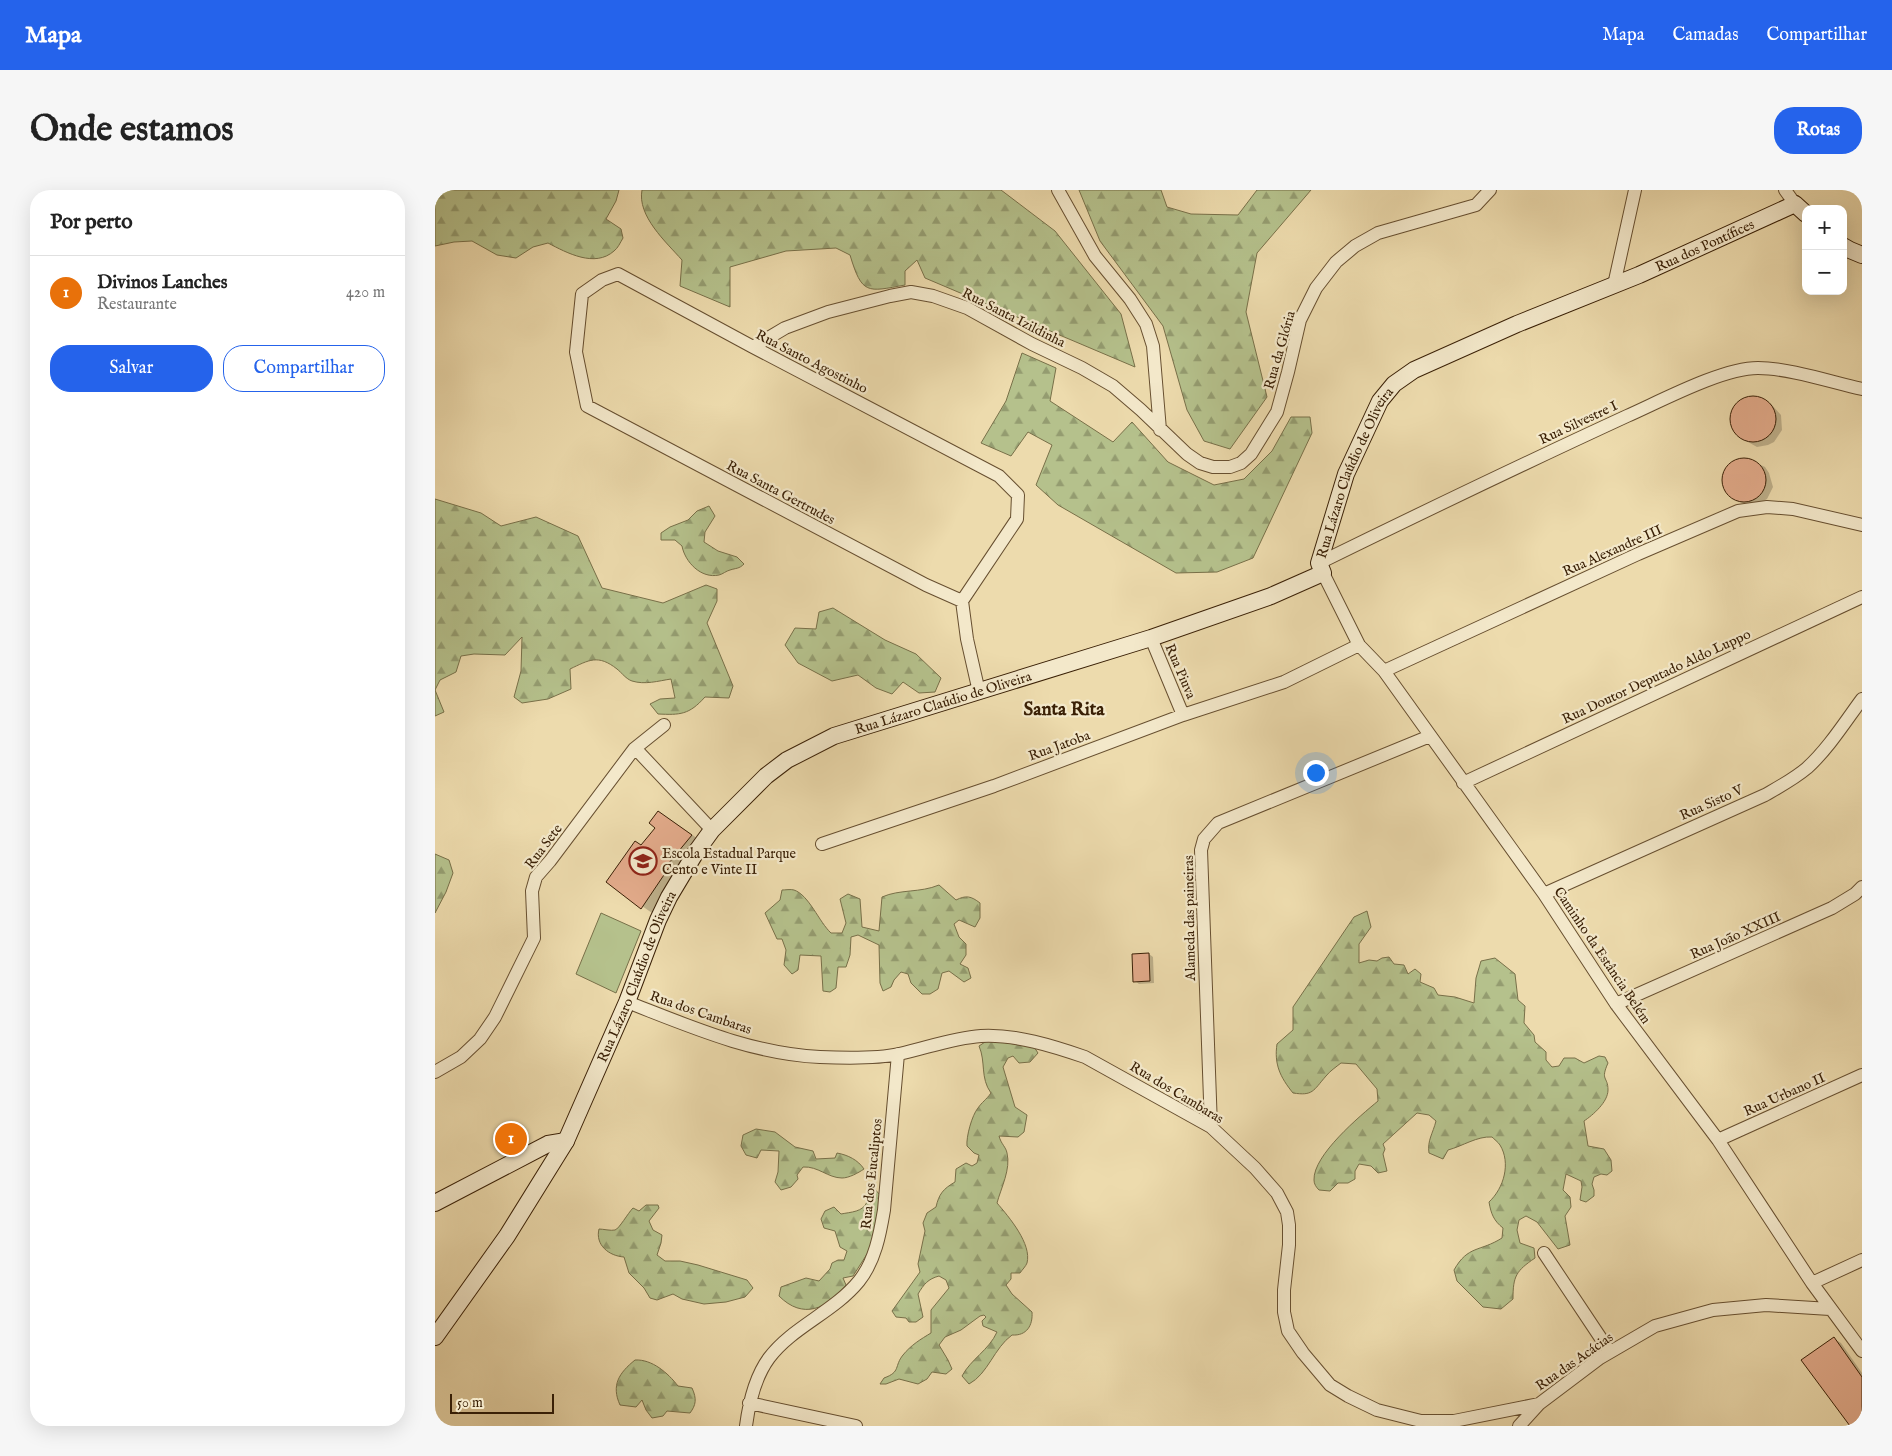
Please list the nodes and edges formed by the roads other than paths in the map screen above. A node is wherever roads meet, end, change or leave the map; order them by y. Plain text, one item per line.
1 (1058, 190) edge
2 (1490, 190) edge
3 (1635, 190) edge
4 (1785, 190) edge
5 (1801, 209) edge
6 (1847, 248) edge
7 (1862, 255) edge
8 (1614, 285) junction
9 (753, 347) junction
10 (1862, 390) edge
11 (587, 406) joint
12 (1160, 430) junction
13 (1862, 525) edge
14 (1321, 568) junction
15 (1862, 597) edge
16 (962, 601) junction
17 (1151, 638) junction
18 (1359, 645) junction
19 (1384, 672) junction
20 (979, 692) junction
21 (1862, 698) edge
22 (1183, 715) junction
23 (664, 725) dead end
24 (1430, 736) junction
25 (635, 748) junction
26 (1463, 783) junction
27 (712, 830) junction
28 (822, 844) dead end
29 (1862, 887) edge
30 (1543, 894) junction
31 (627, 1002) junction
32 (1617, 1004) junction
33 (898, 1054) junction
34 (435, 1072) edge
35 (1862, 1075) edge
36 (1211, 1127) junction
37 (1718, 1140) junction
38 (566, 1141) junction
39 (435, 1203) edge
40 (1543, 1253) dead end
41 (1862, 1260) edge
42 (1812, 1283) junction
43 (1830, 1309) junction
44 (435, 1337) edge
45 (1862, 1351) edge
46 (1610, 1352) junction
47 (749, 1403) junction
48 (1539, 1404) junction
49 (746, 1426) edge
50 (856, 1426) edge
51 (1519, 1426) edge

1 - 12 street
2 - 12 street, Rua da Glória
3 - 8 street
4 - 5 street
5 - 8 street, Rua dos Pontífices
6 - 7 street
8 - 14 street, Rua Lázaro Claúdio de Oliveira
9 - 11 street, Rua Santo Agostinho
9 - 12 street, Rua Santa Izildinha
9 - 16 street, Rua Santo Agostinho
10 - 14 street, Rua Silvestre I
11 - 16 street, Rua Santa Gertrudes
13 - 19 street, Rua Alexandre III
14 - 17 street, Rua Lázaro Claúdio de Oliveira
14 - 18 street, Caminho da Estância Belém
15 - 26 street, Rua Doutor Deputado Aldo Luppo
16 - 20 street
17 - 20 street, Rua Lázaro Claúdio de Oliveira
17 - 22 street, Rua Piuva
18 - 19 street, Caminho da Estância Belém
18 - 22 street, Rua Jatoba
19 - 24 street, Caminho da Estância Belém
20 - 27 street, Rua Lázaro Claúdio de Oliveira
21 - 30 street, Rua Sisto V
22 - 28 street, Rua Jatoba
23 - 25 street, Rua Sete
24 - 26 street, Caminho da Estância Belém
24 - 36 street, Alameda das paineiras
25 - 27 street
25 - 34 street, Rua Sete
26 - 30 street, Caminho da Estância Belém
27 - 31 street, Rua Lázaro Claúdio de Oliveira
29 - 32 street, Rua João XXIII
30 - 32 street, Caminho da Estância Belém
31 - 33 street, Rua dos Cambaras
31 - 38 street, Rua Lázaro Claúdio de Oliveira
32 - 37 street, Caminho da Estância Belém
33 - 36 street, Rua dos Cambaras
33 - 47 street, Rua dos Eucaliptos
35 - 37 street, Rua Urbano II
36 - 48 street, Rua dos Cambaras
37 - 42 street, Caminho da Estância Belém
38 - 39 street
38 - 44 street, Rua Lázaro Claúdio de Oliveira
40 - 46 street
41 - 42 street
42 - 43 street, Caminho da Estância Belém
43 - 45 street, Caminho da Estância Belém
43 - 46 street, Rua das Acácias
46 - 48 street, Rua das Acácias
47 - 49 street, Rua dos Eucaliptos
47 - 50 street
48 - 51 street, Rua das Acácias

